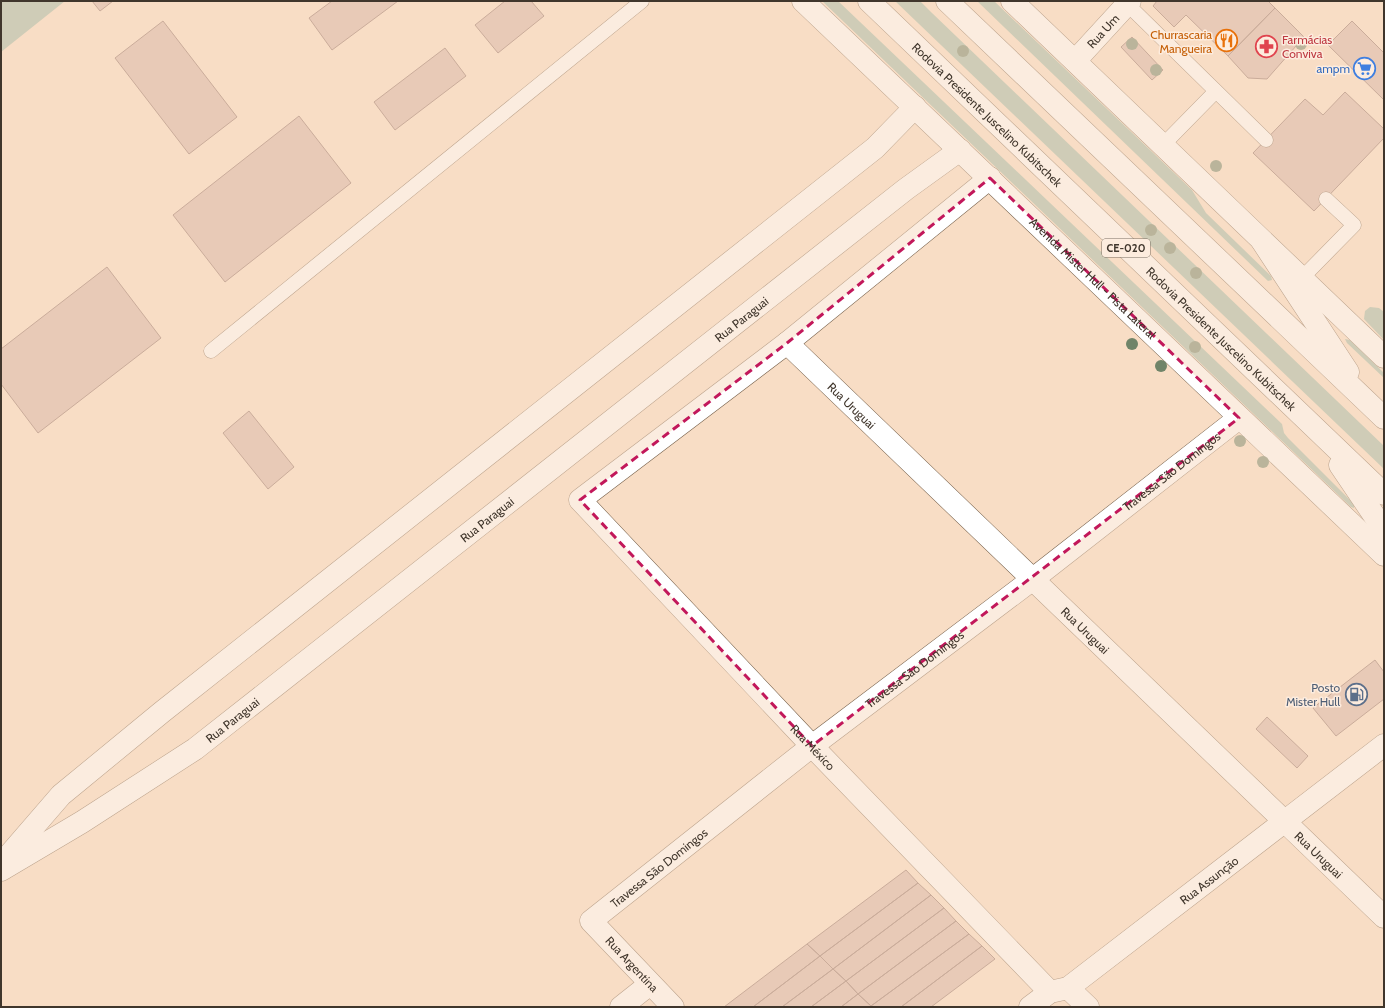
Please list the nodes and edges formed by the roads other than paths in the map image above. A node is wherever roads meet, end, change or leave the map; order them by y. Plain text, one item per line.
1 (642, 1) edge
2 (804, 1) edge
3 (869, 1) edge
4 (947, 1) edge
5 (1012, 1) edge
6 (1127, 2) edge
7 (1075, 61) junction
8 (1216, 91) junction
9 (915, 107) junction
10 (1266, 140) dead end
11 (1163, 145) junction
12 (960, 150) junction
13 (990, 178) junction
14 (1326, 198) dead end
15 (1262, 241) junction
16 (1301, 279) junction
17 (787, 342) junction
18 (211, 351) dead end
19 (1384, 357) edge
20 (1376, 411) edge
21 (1239, 418) junction
22 (1315, 428) junction
23 (1384, 494) edge
24 (1384, 530) edge
25 (1384, 555) edge
26 (1033, 579) junction
27 (1384, 745) edge
28 (812, 746) junction
29 (1284, 820) junction
30 (1, 865) edge
31 (1, 870) edge
32 (1384, 917) edge
33 (591, 921) joint
34 (650, 984) junction
35 (1059, 990) junction
36 (621, 1007) edge
37 (673, 1007) edge
38 (1030, 1007) edge
39 (1088, 1007) edge

1 - 18 lane
2 - 9 main road, Avenida Mister Hull - Pista Lateral
3 - 22 main road, Rodovia Presidente Juscelino Kubitschek / CE-020
4 - 20 main road
5 - 7 main road
6 - 7 main road, Rua Um
6 - 8 lane
7 - 11 main road
8 - 10 lane
8 - 11 lane
9 - 12 main road, Avenida Mister Hull - Pista Lateral
9 - 30 main road
11 - 15 main road
12 - 13 main road, Avenida Mister Hull - Pista Lateral
12 - 31 main road, Rua Paraguai
13 - 17 main road
13 - 21 main road, Avenida Mister Hull - Pista Lateral
14 - 16 lane
15 - 16 main road
15 - 20 main road
16 - 19 main road
17 - 26 main road, Rua Uruguai
17 - 28 main road, Rua México
21 - 25 main road, Avenida Mister Hull - Pista Lateral
21 - 26 main road, Travessa São Domingos
22 - 23 main road, Rodovia Presidente Juscelino Kubitschek / CE-020
22 - 24 main road
26 - 28 main road, Travessa São Domingos
26 - 29 main road, Rua Uruguai
27 - 29 main road, Rua Assunção
28 - 33 main road, Travessa São Domingos
28 - 35 main road, Rua México
29 - 32 main road, Rua Uruguai
29 - 35 main road, Rua Assunção
33 - 34 main road, Rua Argentina
34 - 36 main road
34 - 37 main road, Rua Argentina
35 - 38 main road, Rua Assunção
35 - 39 main road, Rua México

